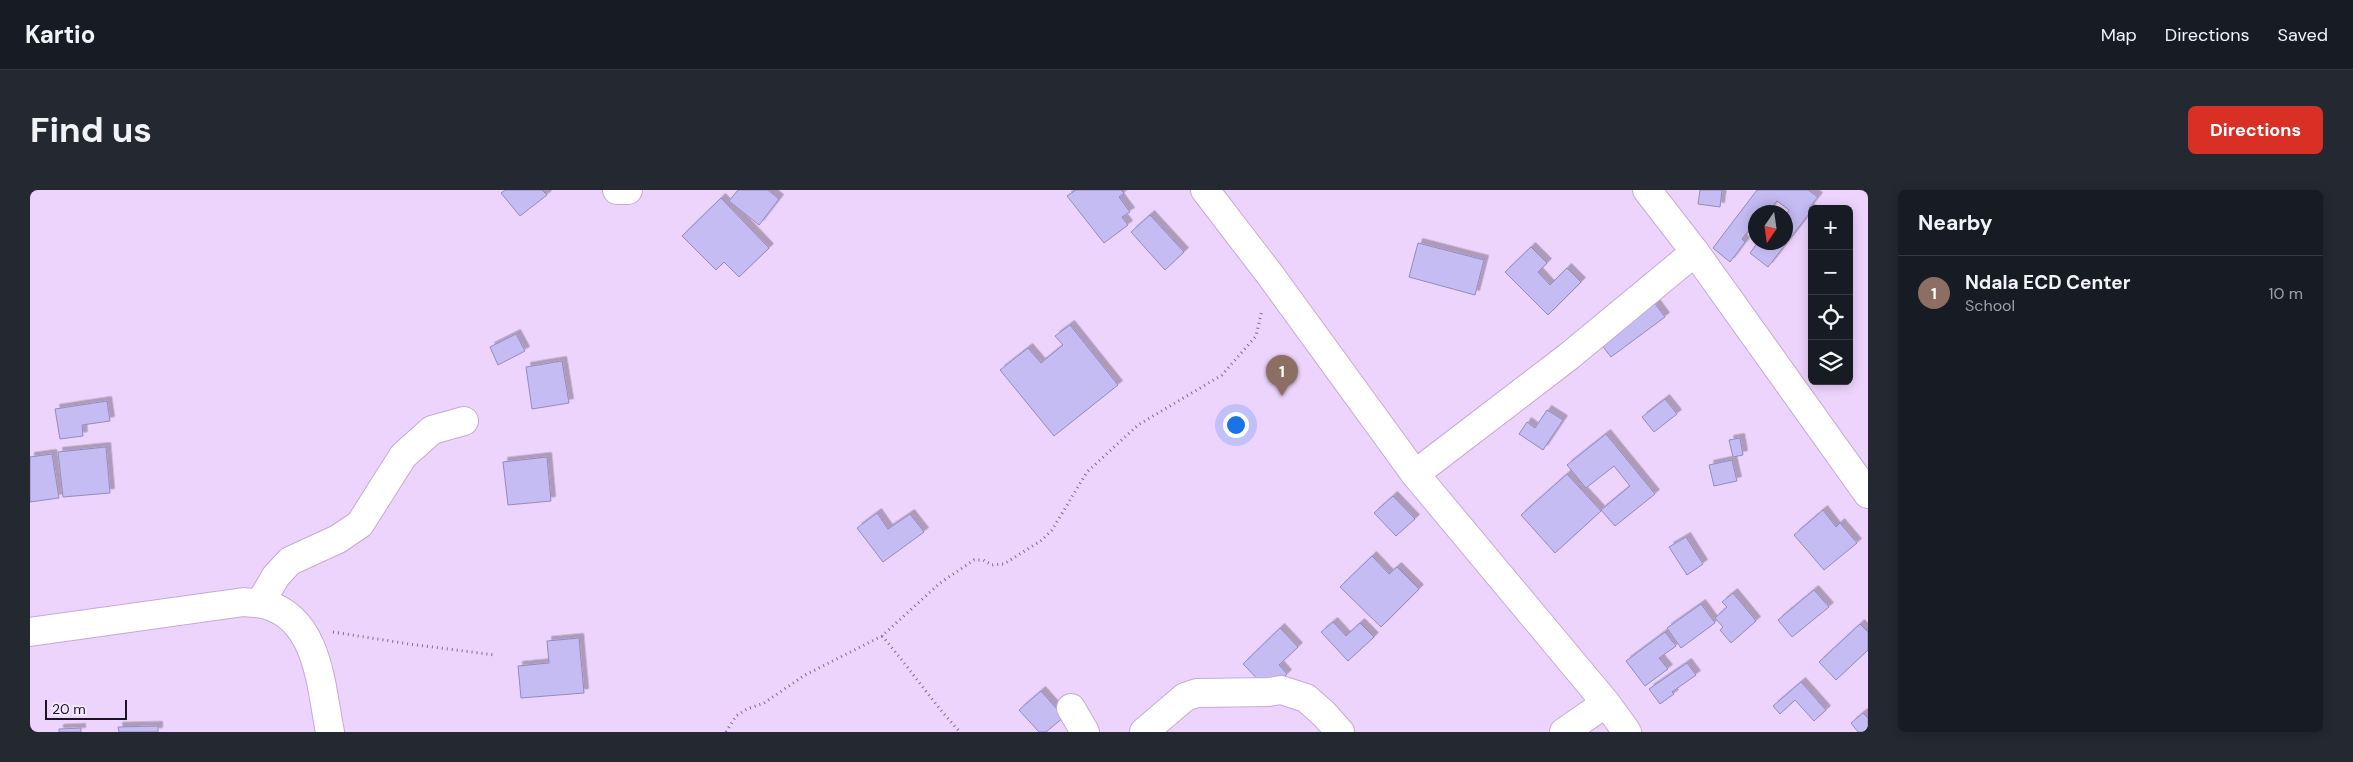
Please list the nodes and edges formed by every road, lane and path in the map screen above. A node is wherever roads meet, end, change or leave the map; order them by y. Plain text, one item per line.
1 (617, 190) edge
2 (628, 190) edge
3 (1205, 190) edge
4 (1647, 190) edge
5 (1695, 252) junction
6 (1271, 276) junction
7 (464, 421) dead end
8 (1415, 474) junction
9 (1868, 494) edge
10 (260, 603) junction
11 (301, 628) junction
12 (30, 632) edge
13 (882, 636) junction
14 (495, 655) dead end
15 (1606, 703) junction
16 (1071, 708) dead end
17 (330, 732) edge
18 (726, 732) edge
19 (960, 732) edge
20 (1085, 732) edge
21 (1144, 732) edge
22 (1340, 732) edge
23 (1564, 732) edge
24 (1627, 732) edge

1 - 2 street
3 - 6 street
4 - 5 street
5 - 8 street
5 - 9 street
6 - 8 street
6 - 13 path
7 - 10 street
8 - 15 street
10 - 11 street
10 - 12 street
11 - 14 path
11 - 17 street
13 - 18 path
13 - 19 path
15 - 23 street
15 - 24 street
16 - 20 street
21 - 22 street

